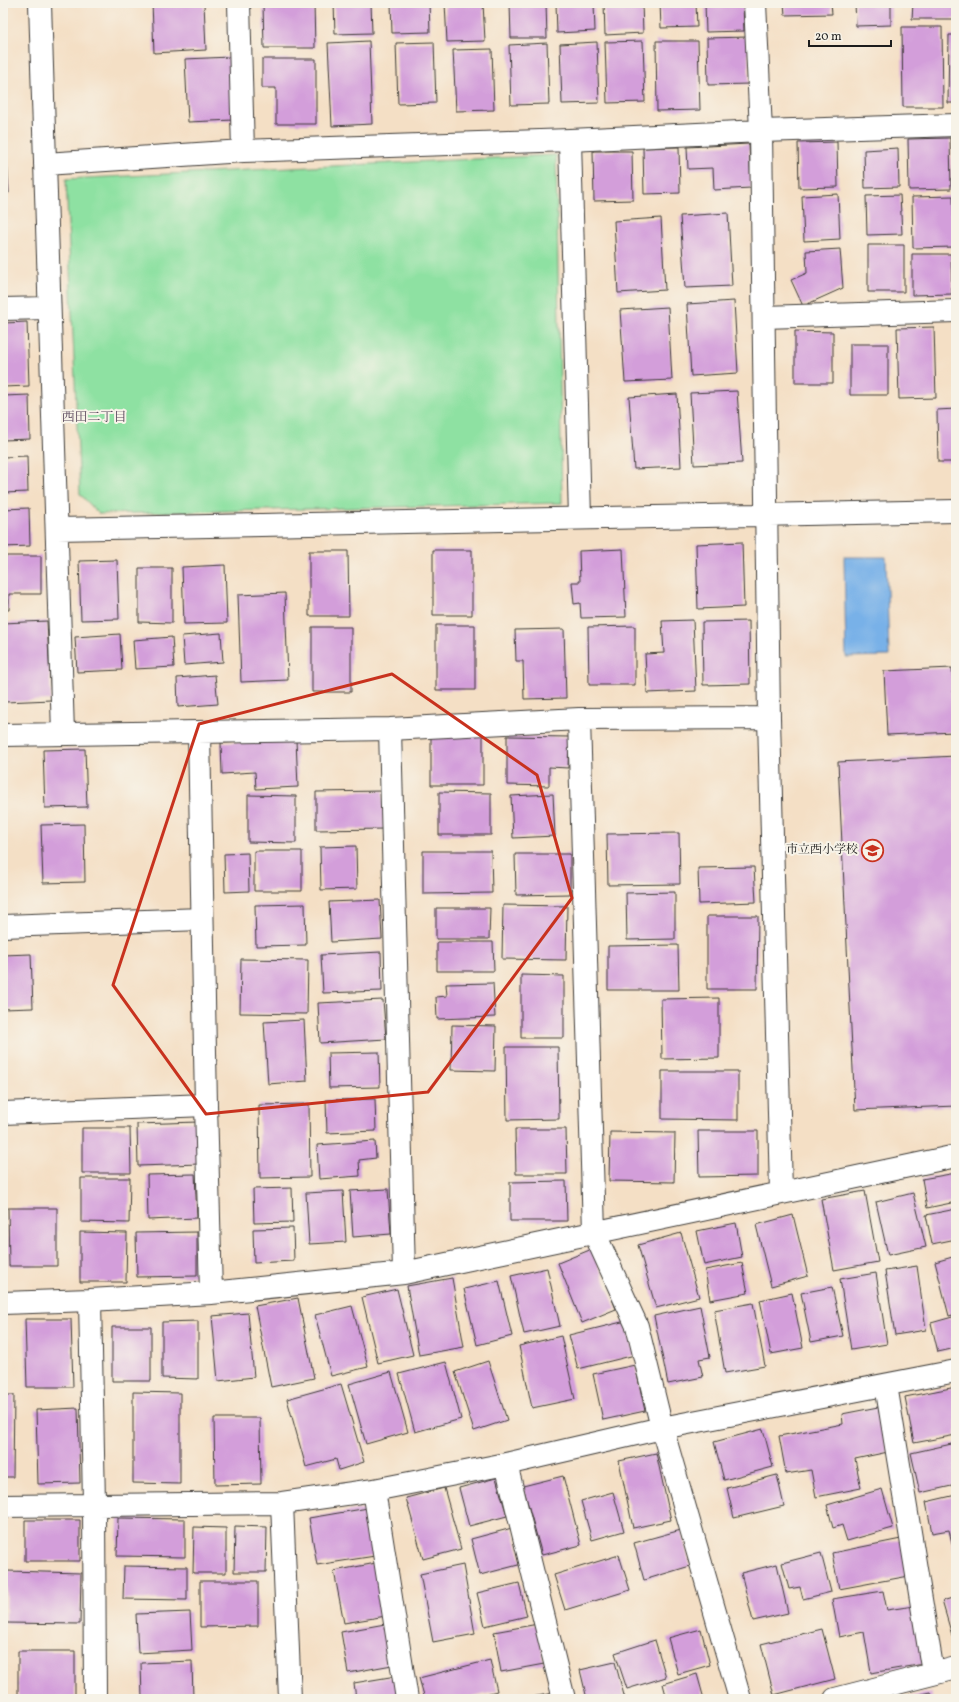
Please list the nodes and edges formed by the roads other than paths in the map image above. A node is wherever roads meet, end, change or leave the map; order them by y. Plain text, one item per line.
1 (40, 3) edge
2 (239, 3) edge
3 (756, 3) edge
4 (956, 124) edge
5 (761, 131) junction
6 (570, 140) junction
7 (243, 151) junction
8 (45, 164) junction
9 (49, 308) junction
10 (3, 309) edge
11 (956, 311) edge
12 (764, 316) junction
13 (956, 511) edge
14 (766, 516) junction
15 (580, 518) junction
16 (57, 529) junction
17 (769, 718) junction
18 (579, 719) junction
19 (390, 729) junction
20 (199, 732) junction
21 (63, 733) junction
22 (3, 736) edge
23 (202, 919) junction
24 (3, 926) edge
25 (206, 1105) junction
26 (3, 1113) edge
27 (956, 1156) edge
28 (780, 1192) junction
29 (594, 1232) junction
30 (404, 1273) junction
31 (211, 1293) junction
32 (90, 1300) junction
33 (3, 1303) edge
34 (956, 1372) edge
35 (886, 1385) junction
36 (662, 1428) junction
37 (506, 1464) junction
38 (374, 1490) junction
39 (282, 1503) junction
40 (94, 1504) junction
41 (3, 1506) edge
42 (956, 1668) edge
43 (933, 1673) junction
44 (95, 1699) edge
45 (290, 1699) edge
46 (407, 1699) edge
47 (564, 1699) edge
48 (740, 1699) edge
49 (835, 1699) edge

1 - 8 street
2 - 7 street
3 - 5 street
4 - 5 street
5 - 6 street
5 - 12 street
6 - 7 street
6 - 15 street
7 - 8 street
8 - 9 street
9 - 10 street
9 - 16 street
11 - 12 street
12 - 14 street
13 - 14 street
14 - 15 street
14 - 17 street
15 - 16 street
16 - 21 street
17 - 18 street
17 - 28 street
18 - 19 street
18 - 29 street
19 - 20 street
19 - 30 street
20 - 21 street
20 - 23 street
21 - 22 street
23 - 24 street
23 - 25 street
25 - 26 street
25 - 31 street
27 - 28 street
28 - 29 street
29 - 30 street
29 - 36 street
30 - 31 street
31 - 32 street
32 - 33 street
32 - 40 street
34 - 35 street
35 - 36 street
35 - 43 street
36 - 37 street
36 - 48 street
37 - 38 street
37 - 47 street
38 - 39 street
38 - 46 street
39 - 40 street
39 - 45 street
40 - 41 street
40 - 44 street
42 - 43 street
43 - 49 street

